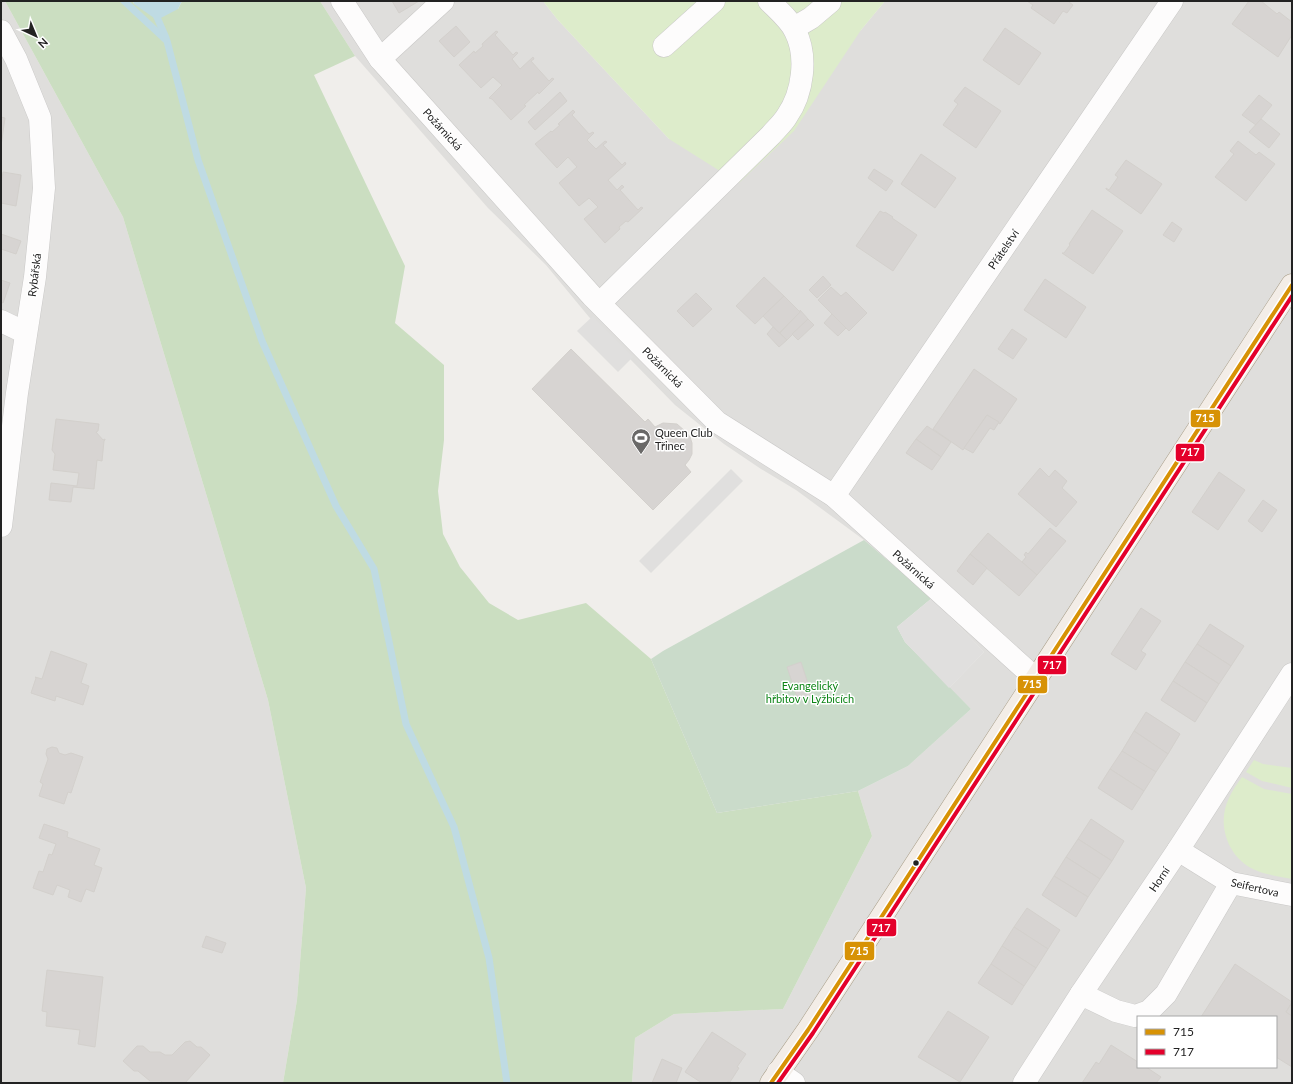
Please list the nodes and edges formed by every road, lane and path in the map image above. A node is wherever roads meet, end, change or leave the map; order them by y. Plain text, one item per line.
1 (342, 1) edge
2 (443, 1) edge
3 (714, 1) edge
4 (769, 1) edge
5 (1172, 1) edge
6 (830, 2) dead end
7 (794, 28) junction
8 (1, 31) edge
9 (664, 46) dead end
10 (380, 59) junction
11 (1292, 285) edge
12 (600, 303) junction
13 (1, 321) edge
14 (26, 333) junction
15 (834, 496) junction
16 (1, 526) edge
17 (1292, 674) edge
18 (1036, 678) junction
19 (1178, 850) junction
20 (1231, 883) junction
21 (1292, 895) edge
22 (1081, 994) junction
23 (781, 1079) edge
24 (1024, 1083) edge

1 - 10 street, Požárnická
2 - 10 street
3 - 9 street
4 - 7 street
5 - 15 street, Přátelství
6 - 7 street
7 - 12 street
8 - 14 street, Rybářská
10 - 12 street, Požárnická
11 - 18 main road
12 - 15 street, Požárnická
13 - 14 street
14 - 16 street, Rybářská
15 - 18 street, Požárnická
17 - 19 street, Horní
18 - 23 main road
19 - 20 street, Seifertova
19 - 22 street, Horní
20 - 21 street, Seifertova
20 - 22 street
22 - 24 street, Horní

